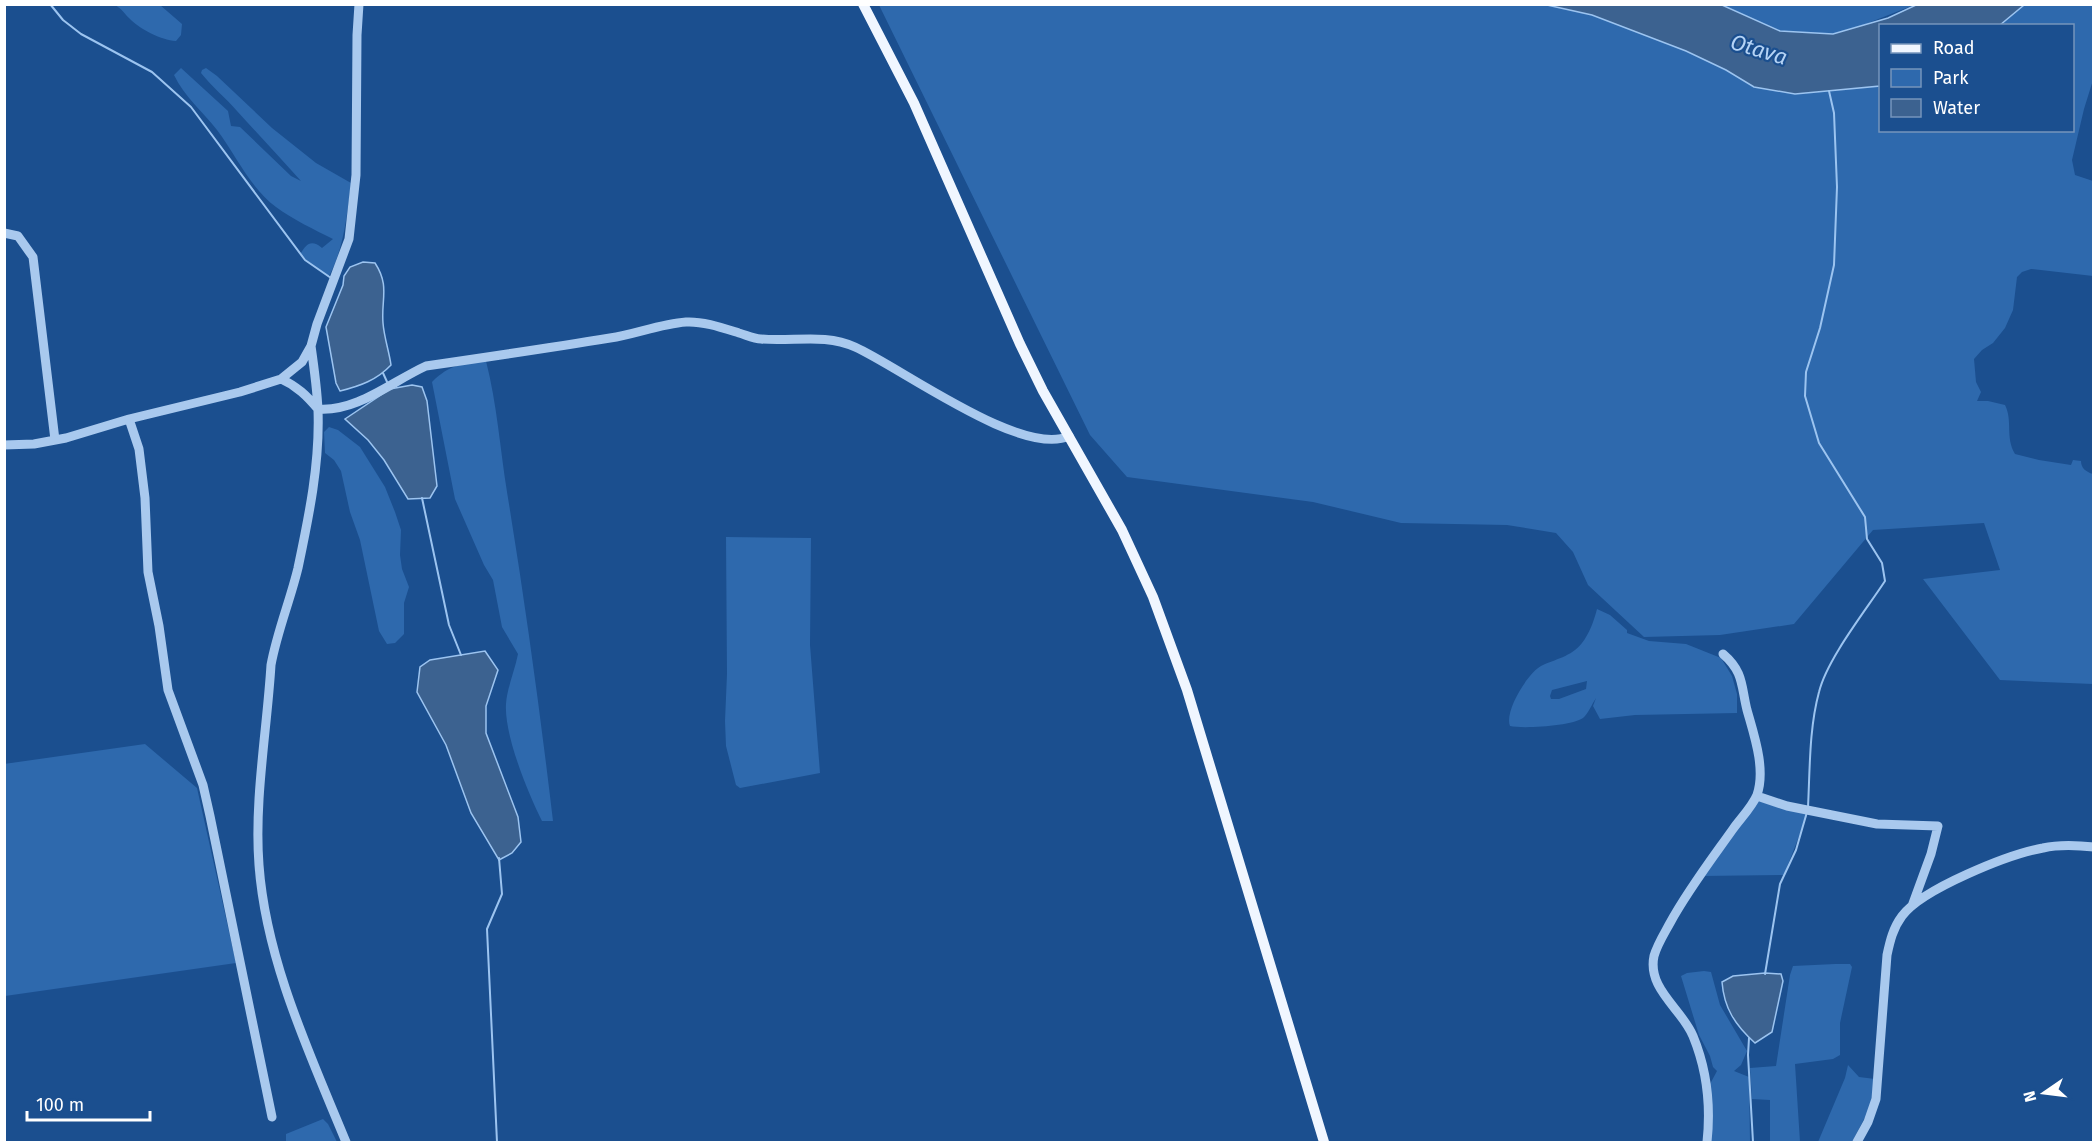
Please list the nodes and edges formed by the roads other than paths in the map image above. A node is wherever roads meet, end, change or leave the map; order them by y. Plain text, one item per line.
1 (359, 4) edge
2 (863, 4) edge
3 (4, 233) edge
4 (311, 346) junction
5 (281, 379) junction
6 (318, 409) junction
7 (129, 419) junction
8 (1069, 436) junction
9 (55, 441) junction
10 (4, 445) edge
11 (1723, 654) dead end
12 (1757, 796) junction
13 (2094, 847) edge
14 (1912, 906) junction
15 (272, 1117) dead end
16 (346, 1143) edge
17 (1324, 1143) edge
18 (1707, 1143) edge
19 (1857, 1143) edge

1 - 4 street
2 - 8 main road
3 - 9 street
4 - 5 street
4 - 6 street
5 - 6 street
5 - 7 street
6 - 8 street
6 - 16 street
7 - 9 street
7 - 15 street
8 - 17 main road
9 - 10 street
11 - 12 street
12 - 14 street
12 - 18 street
13 - 14 street
14 - 19 street

